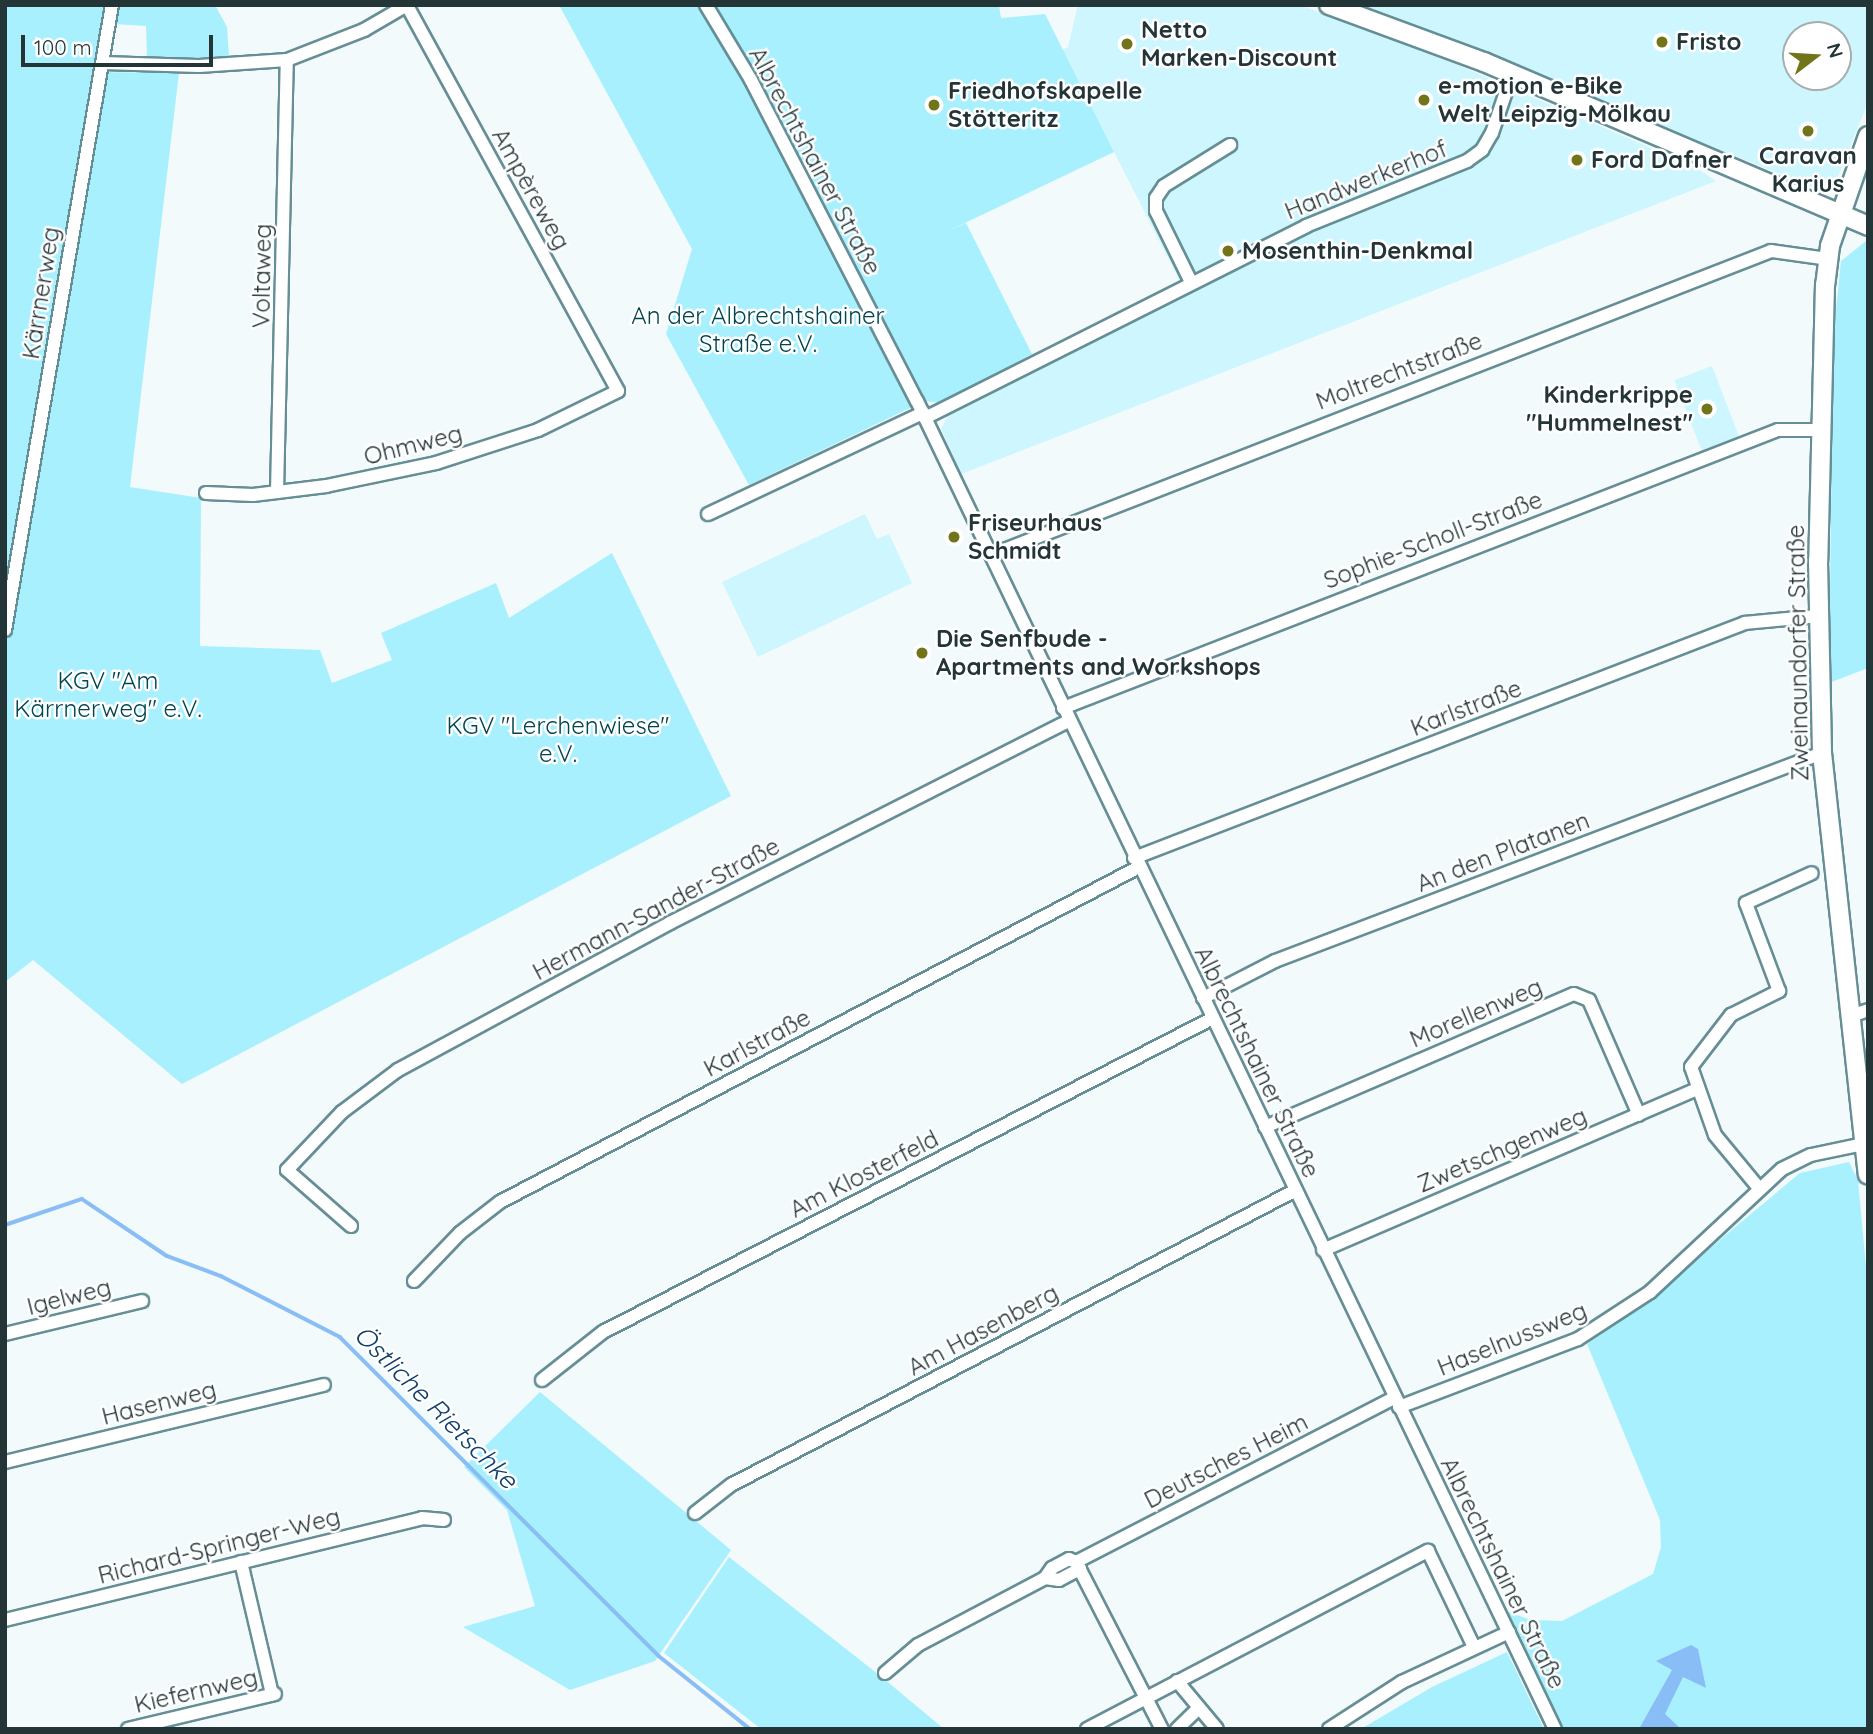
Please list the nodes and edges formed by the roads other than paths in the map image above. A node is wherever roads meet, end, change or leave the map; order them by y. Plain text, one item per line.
1 (112, 5) edge
2 (407, 5) edge
3 (706, 5) edge
4 (1329, 5) edge
5 (287, 60) junction
6 (103, 64) junction
7 (1512, 74) junction
8 (1868, 136) edge
9 (1230, 145) dead end
10 (1839, 217) junction
11 (1868, 226) edge
12 (1828, 258) junction
13 (1191, 282) junction
14 (618, 391) joint
15 (924, 415) junction
16 (1821, 430) junction
17 (277, 492) junction
18 (206, 493) dead end
19 (708, 514) dead end
20 (991, 555) junction
21 (1818, 616) junction
22 (5, 630) edge
23 (1063, 708) junction
24 (1069, 721) junction
25 (1822, 752) junction
26 (1136, 863) junction
27 (1812, 873) dead end
28 (1203, 998) junction
29 (1860, 1013) edge
30 (1213, 1018) junction
31 (1697, 1089) junction
32 (1639, 1115) junction
33 (1265, 1127) junction
34 (1866, 1143) edge
35 (1868, 1174) edge
36 (1758, 1187) junction
37 (1296, 1190) junction
38 (351, 1226) dead end
39 (1323, 1250) junction
40 (414, 1281) dead end
41 (142, 1301) dead end
42 (5, 1334) edge
43 (542, 1380) dead end
44 (324, 1385) dead end
45 (1397, 1403) junction
46 (5, 1462) edge
47 (695, 1513) dead end
48 (444, 1520) dead end
49 (241, 1562) junction
50 (1078, 1565) junction
51 (5, 1620) edge
52 (1508, 1632) junction
53 (1474, 1647) junction
54 (885, 1673) dead end
55 (1177, 1681) junction
56 (1145, 1698) junction
57 (1199, 1708) junction
58 (128, 1729) edge
59 (1087, 1729) edge
60 (1162, 1729) edge
61 (1177, 1729) edge
62 (1217, 1729) edge
63 (1329, 1729) edge
64 (1555, 1729) edge

1 - 6 street, Kärrnerweg
2 - 5 street
2 - 14 street, Ampèreweg
3 - 15 street, Albrechtshainer Straße
4 - 7 street
5 - 6 street
5 - 17 street, Voltaweg
6 - 22 street, Kärrnerweg
7 - 10 street
7 - 13 street, Handwerkerhof
8 - 10 street, Zweinaundorfer Straße
9 - 13 street
10 - 11 street
10 - 12 street, Zweinaundorfer Straße
12 - 16 street, Zweinaundorfer Straße
12 - 20 street, Moltrechtstraße
13 - 15 street, Handwerkerhof
14 - 17 street, Ohmweg
15 - 19 street
15 - 20 street, Albrechtshainer Straße
16 - 21 street, Zweinaundorfer Straße
16 - 23 street, Sophie-Scholl-Straße
17 - 18 street, Ohmweg
20 - 23 street, Albrechtshainer Straße
21 - 25 street, Zweinaundorfer Straße
21 - 26 street, Karlstraße
23 - 24 street, Albrechtshainer Straße
24 - 26 street, Albrechtshainer Straße
24 - 38 street, Hermann-Sander-Straße
25 - 28 street, An den Platanen
25 - 29 street, Zweinaundorfer Straße
26 - 28 street, Albrechtshainer Straße
26 - 40 street, Karlstraße
27 - 31 street
28 - 30 street, Albrechtshainer Straße
29 - 34 street, Zweinaundorfer Straße
30 - 33 street, Albrechtshainer Straße
30 - 43 street, Am Klosterfeld
31 - 32 street, Zwetschgenweg
31 - 36 street
32 - 33 street, Morellenweg
32 - 39 street, Zwetschgenweg
33 - 37 street, Albrechtshainer Straße
34 - 35 street, Zweinaundorfer Straße
34 - 36 street, Haselnussweg
36 - 45 street, Haselnussweg
37 - 39 street, Albrechtshainer Straße
37 - 47 street, Am Hasenberg
39 - 45 street, Albrechtshainer Straße
41 - 42 street, Igelweg
44 - 46 street, Hasenweg
45 - 50 street, Deutsches Heim
45 - 52 street, Albrechtshainer Straße
48 - 49 street, Richard-Springer-Weg
49 - 51 street, Richard-Springer-Weg
49 - 58 street, Kiefernweg
50 - 54 street, Deutsches Heim
50 - 56 street
52 - 53 street
52 - 64 street, Albrechtshainer Straße
53 - 55 street
53 - 63 street
55 - 56 street
55 - 57 street
56 - 59 street
56 - 60 street
57 - 61 street
57 - 62 street

